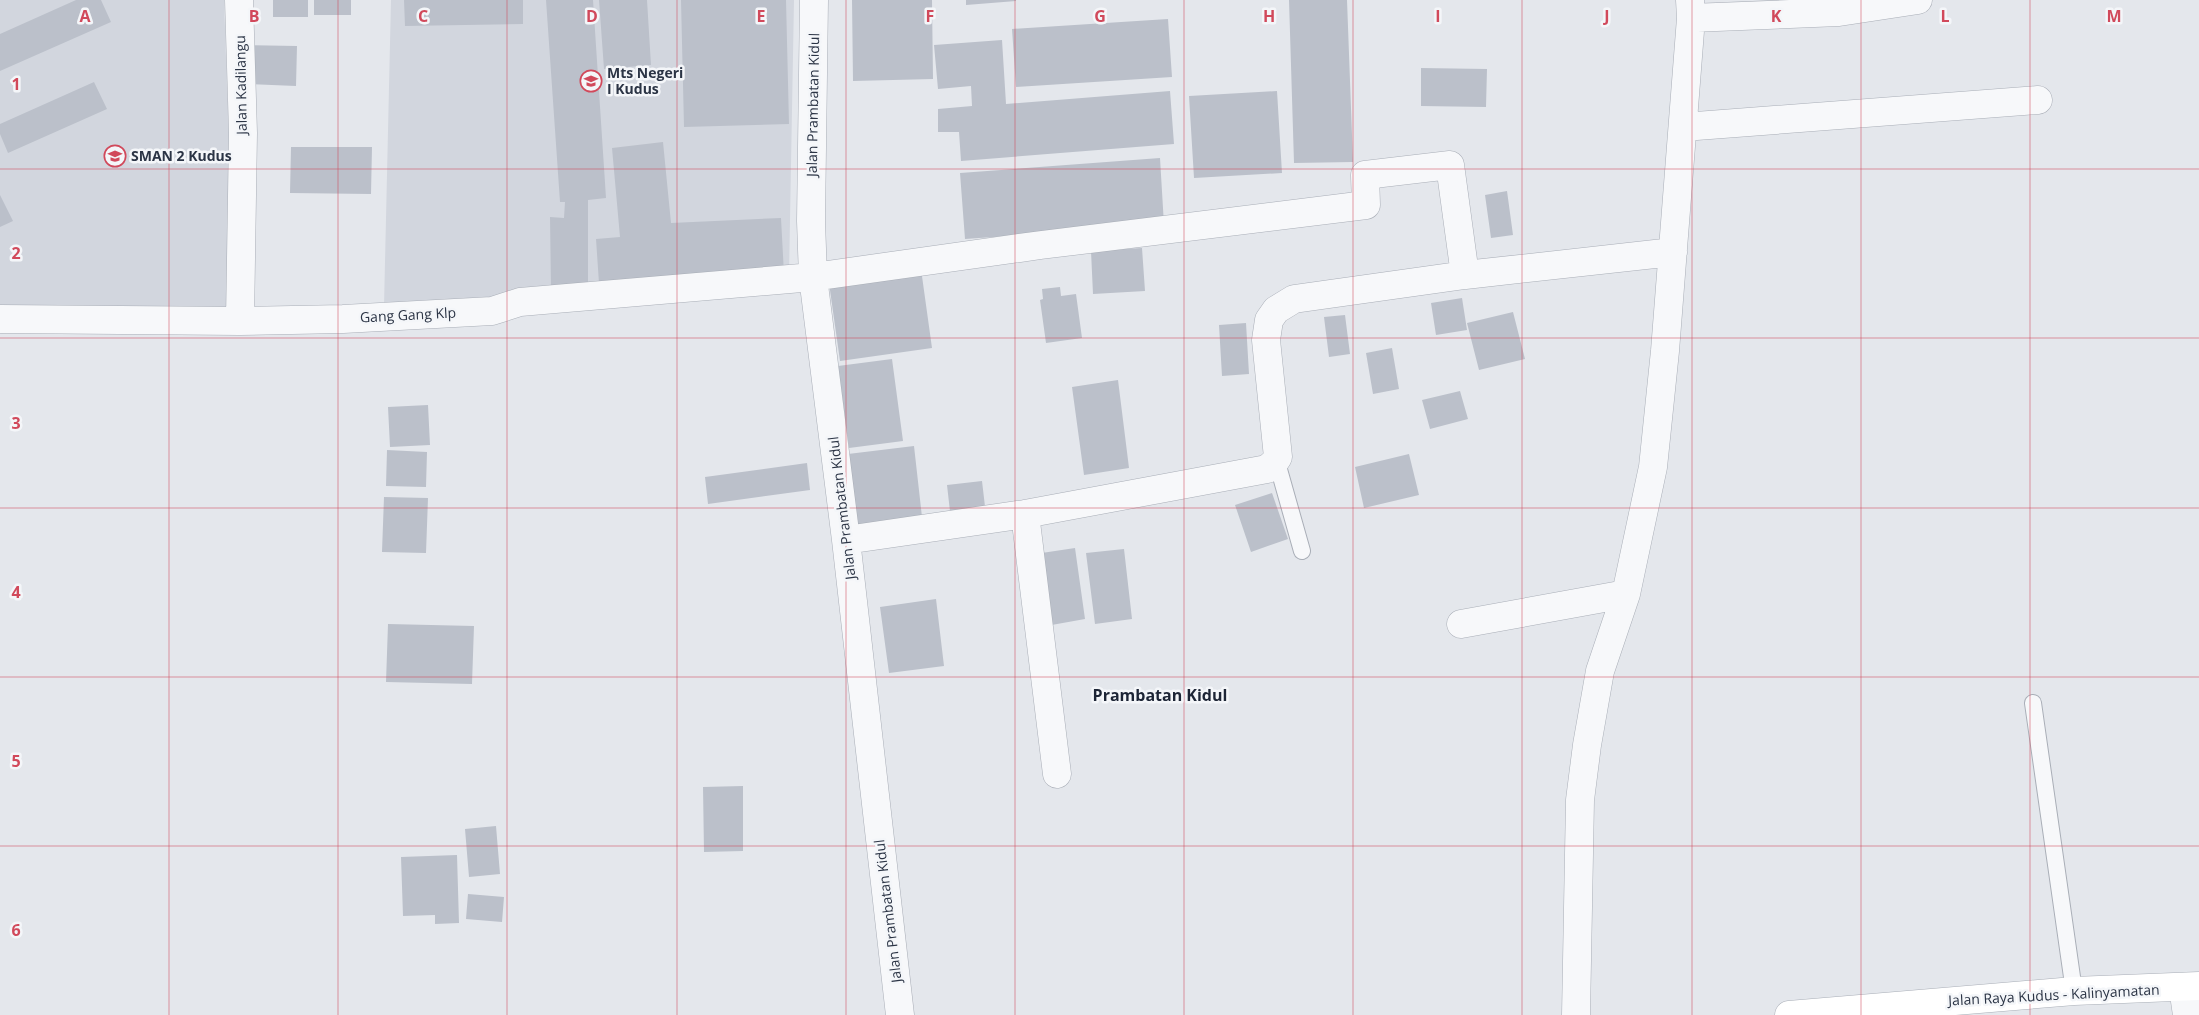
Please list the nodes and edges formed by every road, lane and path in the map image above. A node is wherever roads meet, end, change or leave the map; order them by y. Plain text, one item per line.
1 (239, 0) edge
2 (814, 0) edge
3 (1918, 0) edge
4 (1690, 9) edge
5 (2038, 100) dead end
6 (1682, 127) junction
7 (1673, 252) junction
8 (1465, 275) junction
9 (813, 276) junction
10 (0, 319) edge
11 (240, 321) junction
12 (1276, 459) junction
13 (1025, 514) junction
14 (846, 540) junction
15 (1302, 551) dead end
16 (1626, 594) junction
17 (1461, 624) dead end
18 (2033, 702) dead end
19 (1057, 774) dead end
20 (2191, 987) edge
21 (2074, 991) junction
22 (1854, 1012) edge
23 (900, 1015) edge
24 (1576, 1015) edge
25 (1789, 1015) edge
26 (2187, 1015) edge

1 - 11 street, Jalan Kadilangu
2 - 9 street, Jalan Prambatan Kidul
3 - 4 street
4 - 6 street
5 - 6 street
6 - 7 street
7 - 8 street
7 - 16 street
8 - 9 street, Gang Gang Klp
8 - 12 street
9 - 11 street, Gang Gang Klp
9 - 14 street, Jalan Prambatan Kidul
10 - 11 street, Gang Gang Klp
12 - 13 street
12 - 15 lane
13 - 14 street
13 - 19 street
14 - 23 street, Jalan Prambatan Kidul
16 - 17 street
16 - 24 street
18 - 21 lane
20 - 21 main road, Jalan Raya Kudus - Kalinyamatan
20 - 26 street
21 - 22 main road, Jalan Raya Kudus - Kalinyamatan
22 - 25 main road, Jalan Raya Kudus - Kalinyamatan

